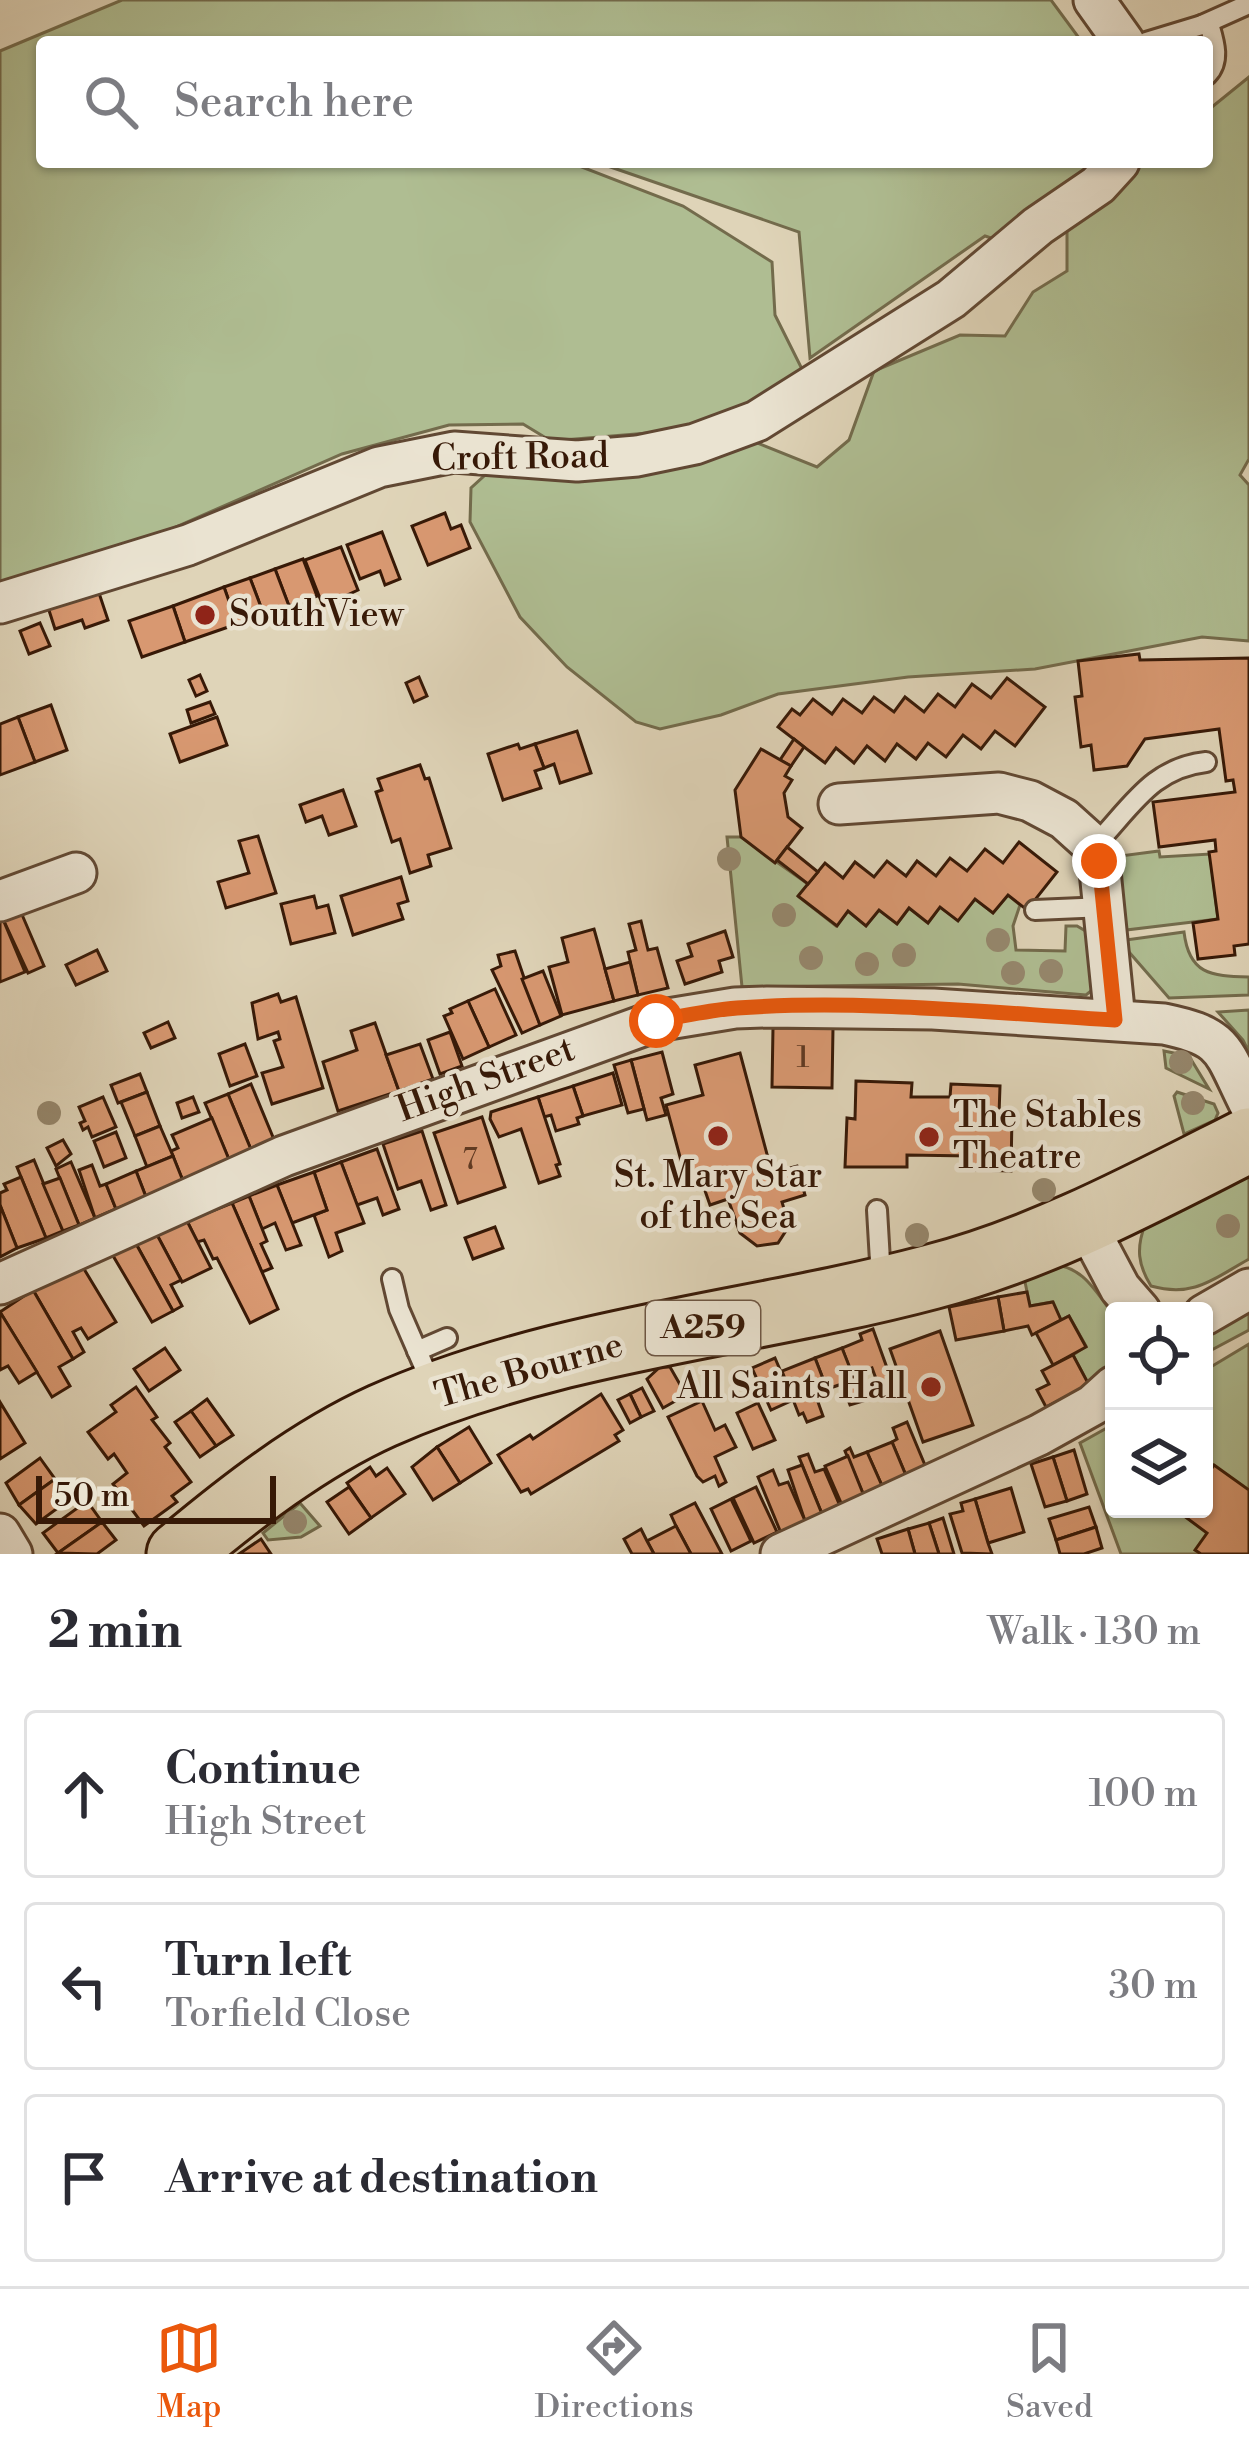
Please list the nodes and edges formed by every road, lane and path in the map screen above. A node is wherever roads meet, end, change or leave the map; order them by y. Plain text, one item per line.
1 (1094, 0) edge
2 (1249, 4) edge
3 (1202, 26) junction
4 (1120, 36) edge
5 (1167, 36) edge
6 (1212, 36) edge
7 (1114, 168) edge
8 (0, 603) edge
9 (1206, 761) dead end
10 (839, 804) dead end
11 (1094, 846) junction
12 (76, 873) dead end
13 (0, 902) edge
14 (1105, 907) junction
15 (1035, 910) dead end
16 (1115, 1020) junction
17 (1249, 1103) edge
18 (1249, 1140) edge
19 (877, 1210) dead end
20 (1085, 1222) junction
21 (392, 1279) dead end
22 (0, 1284) edge
23 (881, 1289) junction
24 (1249, 1289) edge
25 (1132, 1302) edge
26 (1213, 1310) edge
27 (434, 1361) junction
28 (1105, 1394) edge
29 (857, 1538) edge
30 (179, 1554) edge
31 (781, 1554) edge

1 - 4 street
2 - 3 lane
3 - 5 lane
3 - 6 lane
7 - 8 street, Croft Road
9 - 11 lane
10 - 11 street
11 - 14 street
12 - 13 street
14 - 15 lane
14 - 16 street
16 - 17 street, High Street
16 - 22 street, High Street
18 - 20 highway, The Bourne / A259
19 - 23 lane
20 - 23 highway, The Bourne / A259
20 - 25 street
21 - 27 lane
23 - 27 highway, The Bourne / A259
24 - 26 street
27 - 30 highway, The Bourne / A259
28 - 29 street
29 - 31 street

